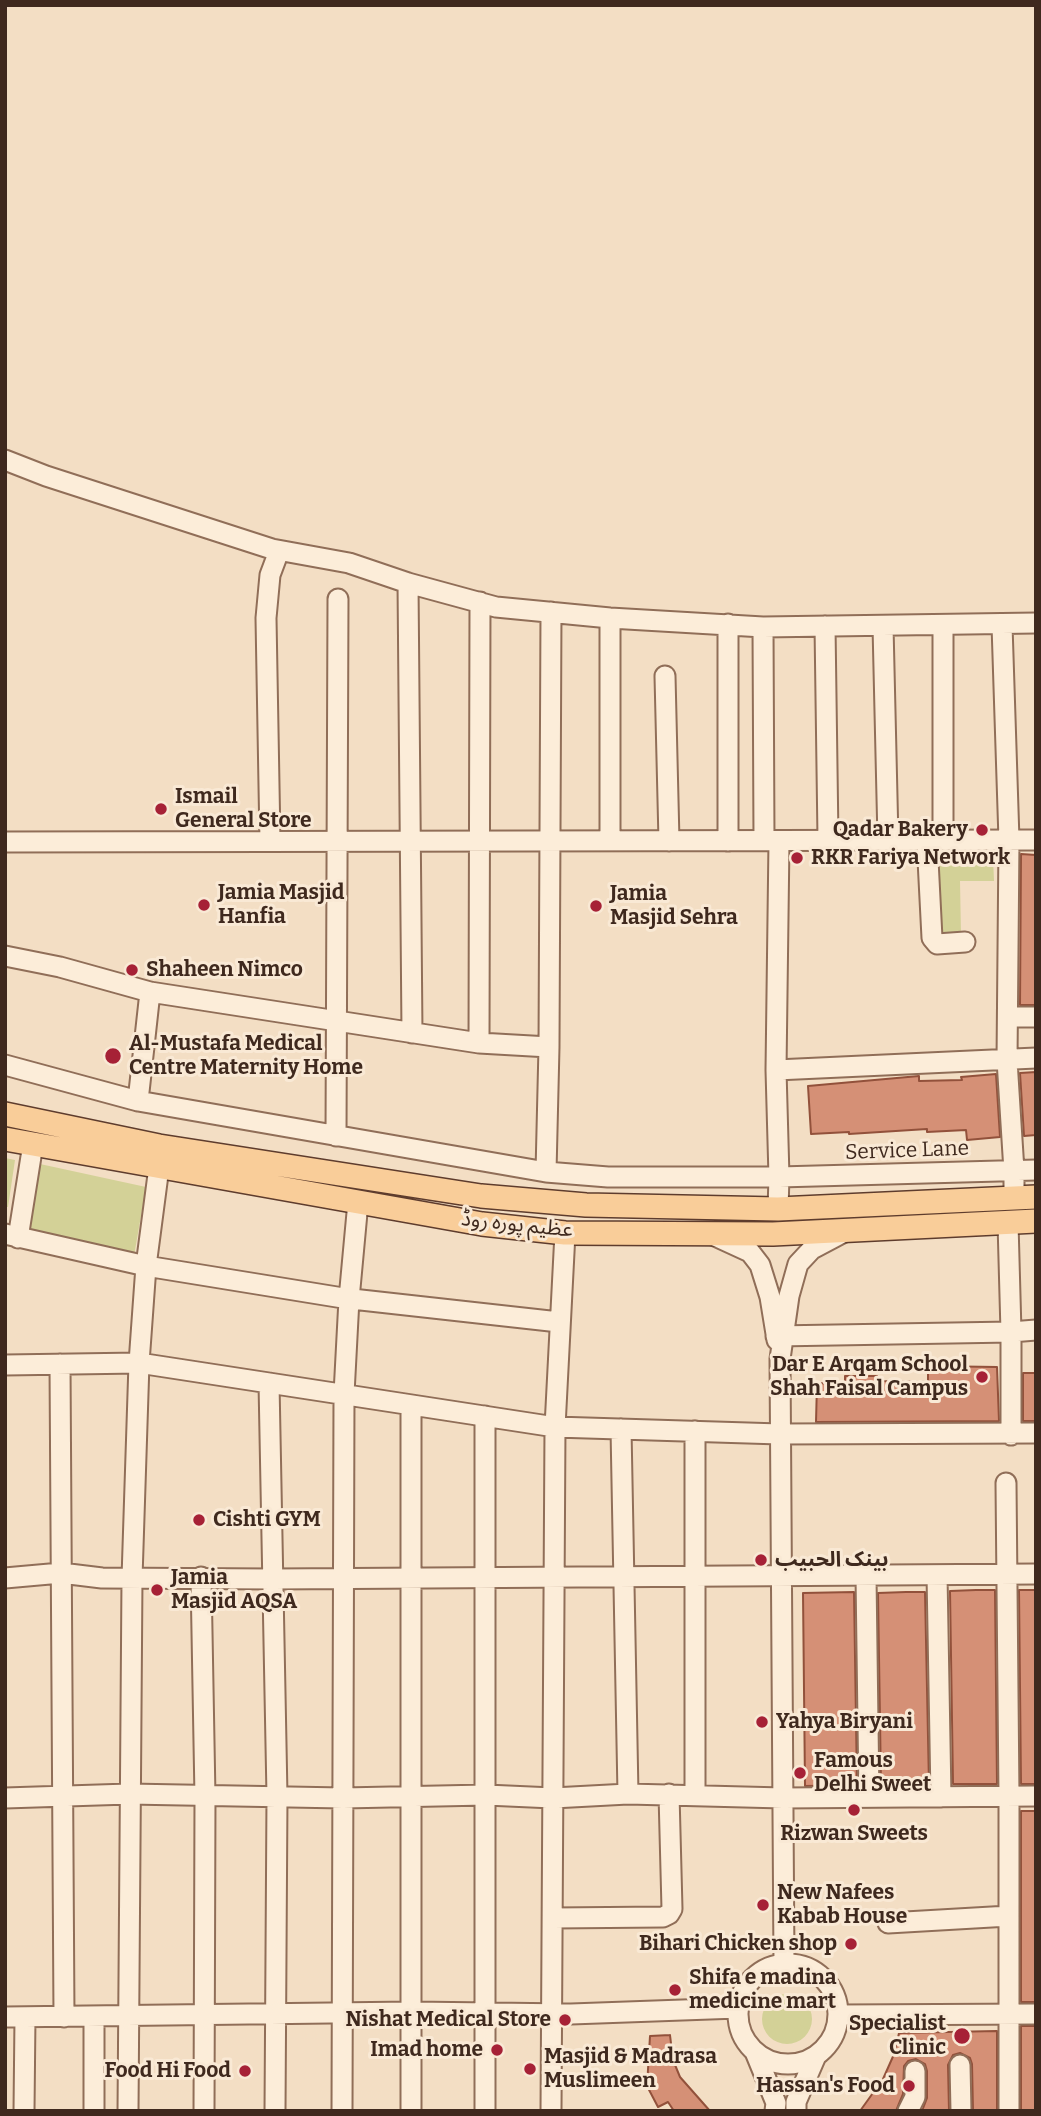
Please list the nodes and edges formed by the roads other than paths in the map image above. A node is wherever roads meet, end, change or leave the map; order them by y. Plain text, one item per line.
1 (5, 460) edge
2 (279, 551) junction
3 (408, 583) junction
4 (338, 599) dead end
5 (480, 602) junction
6 (551, 612) junction
7 (610, 618) junction
8 (1036, 623) edge
9 (728, 624) junction
10 (943, 625) junction
11 (1002, 625) junction
12 (825, 626) junction
13 (883, 626) junction
14 (763, 627) junction
15 (665, 676) dead end
16 (828, 839) junction
17 (1009, 839) junction
18 (1036, 839) edge
19 (481, 840) junction
20 (888, 840) junction
21 (935, 840) junction
22 (270, 841) junction
23 (338, 841) junction
24 (411, 841) junction
25 (549, 841) junction
26 (610, 841) junction
27 (669, 841) junction
28 (728, 841) junction
29 (771, 841) junction
30 (5, 842) edge
31 (965, 942) dead end
32 (5, 956) edge
33 (150, 992) junction
34 (1007, 1017) junction
35 (1036, 1017) edge
36 (335, 1020) junction
37 (412, 1033) junction
38 (479, 1043) junction
39 (550, 1047) junction
40 (1036, 1058) edge
41 (1007, 1060) junction
42 (5, 1065) edge
43 (776, 1070) junction
44 (138, 1101) junction
45 (5, 1114) edge
46 (336, 1136) junction
47 (5, 1139) edge
48 (33, 1144) junction
49 (159, 1167) junction
50 (1036, 1170) edge
51 (1014, 1171) junction
52 (546, 1172) junction
53 (779, 1177) junction
54 (1028, 1198) edge
55 (358, 1202) junction
56 (778, 1209) junction
57 (1036, 1214) edge
58 (1036, 1221) edge
59 (1008, 1223) junction
60 (847, 1231) junction
61 (565, 1233) junction
62 (710, 1234) junction
63 (12, 1236) edge
64 (146, 1266) junction
65 (349, 1299) junction
66 (559, 1322) junction
67 (1036, 1330) edge
68 (1011, 1332) junction
69 (780, 1336) junction
70 (139, 1363) junction
71 (60, 1364) junction
72 (5, 1365) edge
73 (269, 1383) junction
74 (344, 1394) junction
75 (411, 1405) junction
76 (485, 1416) junction
77 (555, 1427) junction
78 (621, 1429) junction
79 (695, 1431) junction
80 (1036, 1433) edge
81 (780, 1434) junction
82 (1011, 1435) junction
83 (1006, 1483) dead end
84 (61, 1573) junction
85 (1036, 1574) edge
86 (937, 1575) junction
87 (1008, 1575) junction
88 (866, 1576) junction
89 (201, 1577) junction
90 (344, 1577) junction
91 (411, 1577) junction
92 (485, 1577) junction
93 (552, 1577) junction
94 (624, 1577) junction
95 (696, 1577) junction
96 (781, 1577) junction
97 (5, 1578) edge
98 (132, 1578) junction
99 (273, 1579) junction
100 (130, 1794) junction
101 (628, 1794) junction
102 (669, 1794) junction
103 (695, 1794) junction
104 (410, 1795) junction
105 (486, 1795) junction
106 (277, 1796) junction
107 (1036, 1796) edge
108 (62, 1797) junction
109 (205, 1797) junction
110 (869, 1797) junction
111 (941, 1797) junction
112 (1009, 1797) junction
113 (5, 1798) edge
114 (343, 1798) junction
115 (554, 1798) junction
116 (783, 1798) junction
117 (1009, 1916) junction
118 (553, 1918) junction
119 (888, 1923) dead end
120 (783, 1964) junction
121 (738, 2008) junction
122 (412, 2012) junction
123 (485, 2014) junction
124 (552, 2014) junction
125 (1009, 2014) junction
126 (1036, 2014) edge
127 (343, 2015) junction
128 (839, 2015) junction
129 (130, 2016) junction
130 (205, 2016) junction
131 (275, 2016) junction
132 (15, 2017) edge
133 (65, 2017) junction
134 (94, 2017) junction
135 (755, 2052) junction
136 (816, 2056) junction
137 (960, 2066) dead end
138 (915, 2071) dead end
139 (24, 2111) edge
140 (94, 2111) edge
141 (128, 2111) edge
142 (204, 2111) edge
143 (275, 2111) edge
144 (342, 2111) edge
145 (411, 2111) edge
146 (485, 2111) edge
147 (551, 2111) edge
148 (775, 2111) edge
149 (796, 2111) edge
150 (908, 2111) edge
151 (961, 2111) edge
152 (1009, 2111) edge

1 - 2 street
2 - 3 street
2 - 22 street
3 - 5 street
3 - 24 street
4 - 23 street
5 - 6 street
5 - 19 street
6 - 7 street
6 - 25 street
7 - 9 street
7 - 26 street
8 - 11 street
9 - 14 street
9 - 28 street
10 - 11 street
10 - 13 street
10 - 21 street
11 - 17 street
12 - 13 street
12 - 14 street
12 - 16 street
13 - 20 street
14 - 29 street
15 - 27 street
16 - 20 street
16 - 29 street
17 - 18 street
17 - 21 street
17 - 34 street
19 - 24 street
19 - 25 street
19 - 38 street
20 - 21 street
21 - 31 street
22 - 23 street
22 - 30 street
23 - 24 street
23 - 36 street
24 - 37 street
25 - 26 street
25 - 39 street
26 - 27 street
27 - 28 street
28 - 29 street
29 - 43 street
32 - 33 street
33 - 36 street
33 - 44 street
34 - 35 street
34 - 41 street
36 - 37 street
36 - 46 street
37 - 38 street
38 - 39 street
39 - 52 street
40 - 41 street
41 - 43 street
41 - 51 street
42 - 44 street, Service Lane
43 - 53 street
44 - 46 street, Service Lane
45 - 56 main road, عظیم پورہ روڈ
46 - 52 street, Service Lane
47 - 48 main road, عظیم پورہ روڈ
48 - 49 main road, عظیم پورہ روڈ
48 - 63 street
49 - 55 main road, عظیم پورہ روڈ
49 - 64 street
50 - 51 street, Service Lane
51 - 53 street, Service Lane
51 - 54 street
52 - 53 street, Service Lane
53 - 56 street
54 - 56 main road, عظیم پورہ روڈ
54 - 57 main road
55 - 61 main road, عظیم پورہ روڈ
55 - 65 street
58 - 59 main road, عظیم پورہ روڈ
59 - 60 main road, عظیم پورہ روڈ
59 - 68 street
60 - 62 main road, عظیم پورہ روڈ
60 - 69 street
61 - 62 main road, عظیم پورہ روڈ
61 - 66 street
62 - 69 street
63 - 64 street
64 - 65 street
64 - 70 street
65 - 66 street
65 - 74 street
66 - 77 street
67 - 68 street
68 - 69 street
68 - 82 street
69 - 81 street
70 - 71 street
70 - 73 street
70 - 98 street
71 - 72 street
71 - 84 street
73 - 74 street
73 - 99 street
74 - 75 street
74 - 90 street
75 - 76 street
75 - 91 street
76 - 77 street
76 - 92 street
77 - 78 street
77 - 93 street
78 - 79 street
78 - 94 street
79 - 81 street
79 - 95 street
80 - 82 street
81 - 82 street
81 - 96 street
83 - 87 street
84 - 97 street
84 - 98 street
84 - 108 street
85 - 87 street
86 - 87 street
86 - 88 street
86 - 111 street
87 - 112 street
88 - 96 street
88 - 110 street
89 - 98 street
89 - 99 street
89 - 109 street
90 - 91 street
90 - 99 street
90 - 114 street
91 - 92 street
91 - 104 street
92 - 93 street
92 - 105 street
93 - 94 street
93 - 115 street
94 - 95 street
94 - 101 street
95 - 96 street
95 - 103 street
96 - 116 street
98 - 100 street
99 - 106 street
100 - 108 street
100 - 109 street
100 - 129 street
101 - 102 street
101 - 115 street
102 - 103 street
102 - 118 street
103 - 116 street
104 - 105 street
104 - 114 street
104 - 122 street
105 - 115 street
105 - 123 street
106 - 109 street
106 - 114 street
106 - 131 street
107 - 112 street
108 - 113 street
108 - 133 street
109 - 130 street
110 - 111 street
110 - 116 street
111 - 112 street
112 - 117 street
114 - 127 street
115 - 118 street
116 - 120 street
117 - 119 street
117 - 125 street
118 - 124 street
120 - 121 street
120 - 128 street
121 - 124 street
121 - 135 street
122 - 123 street
122 - 127 street
122 - 145 street
123 - 124 street
123 - 146 street
124 - 147 street
125 - 126 street
125 - 128 street
125 - 152 street
127 - 131 street
127 - 144 street
128 - 136 street
129 - 130 street
129 - 134 street
129 - 141 street
130 - 131 street
130 - 142 street
131 - 143 street
132 - 133 street
132 - 139 street
133 - 134 street
134 - 140 street
135 - 136 street
135 - 148 street
136 - 149 street
137 - 151 street
138 - 150 street

